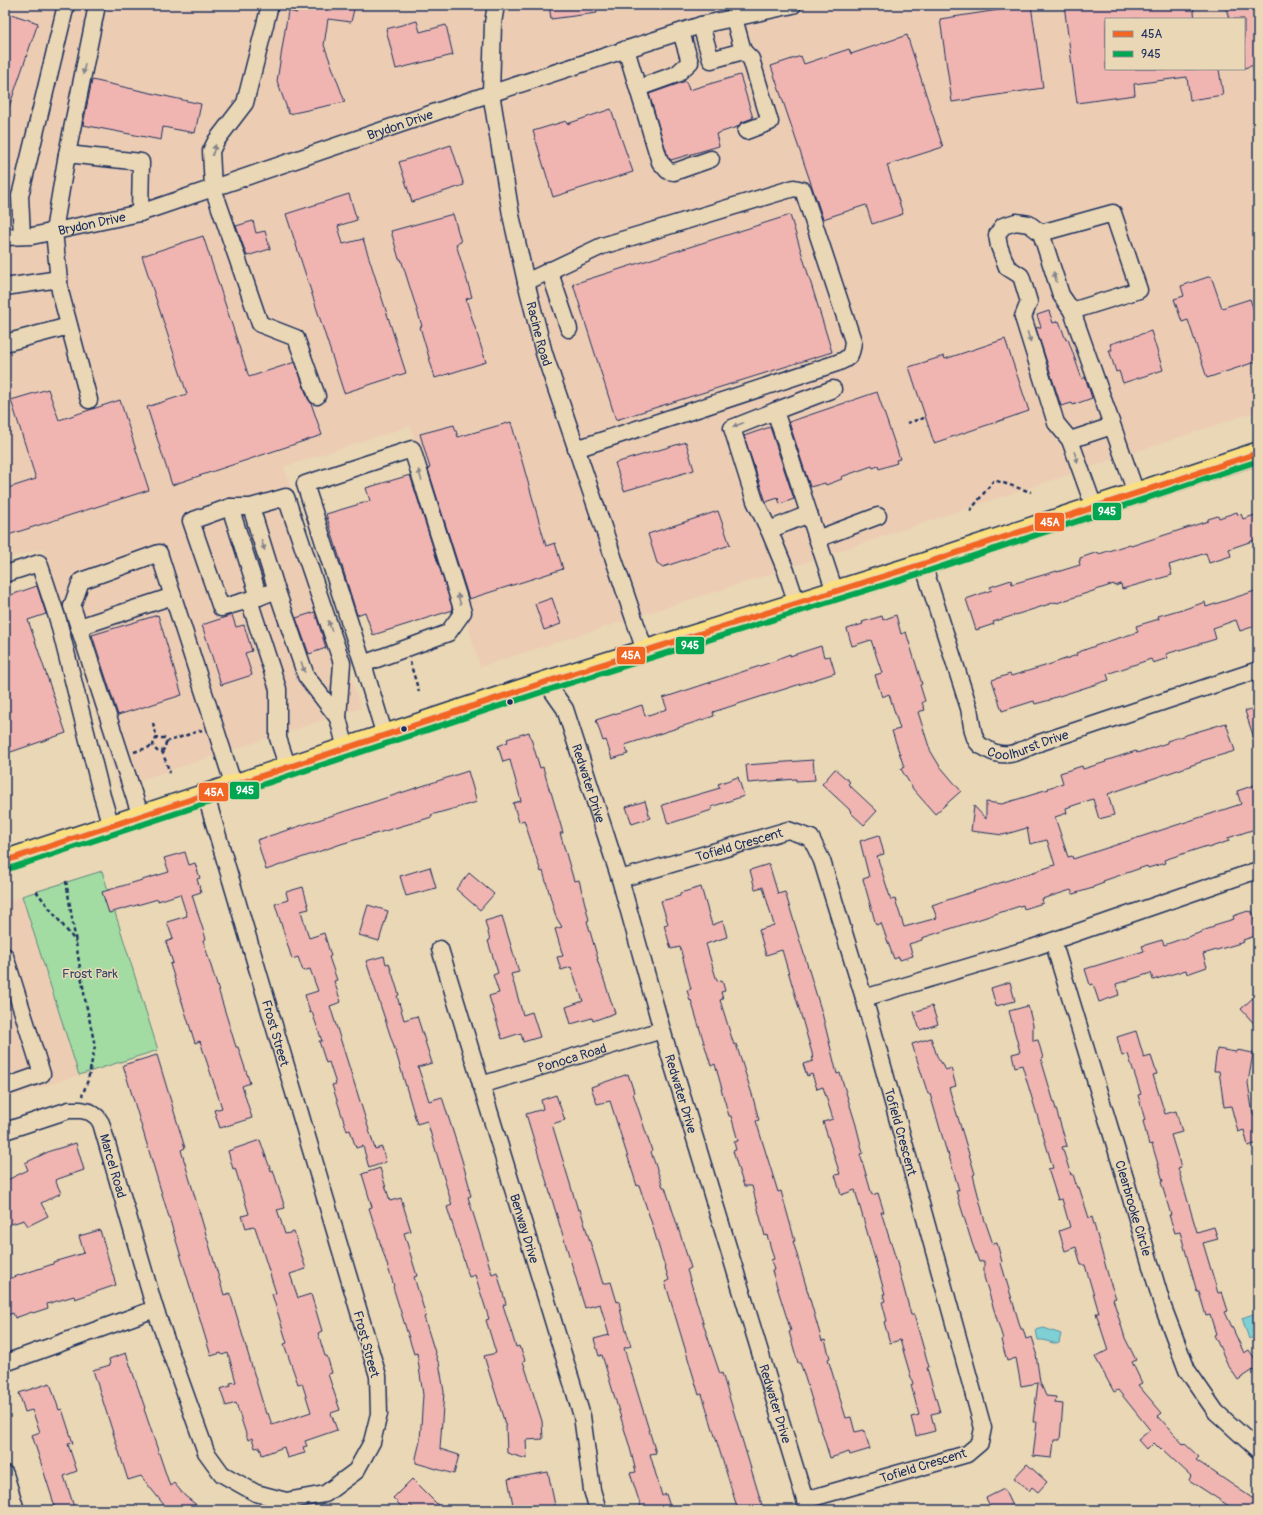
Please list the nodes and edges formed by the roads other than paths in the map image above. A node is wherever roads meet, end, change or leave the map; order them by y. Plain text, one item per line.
1 (97, 5) edge
2 (270, 5) edge
3 (496, 5) edge
4 (793, 5) edge
5 (64, 6) edge
6 (734, 18) junction
7 (701, 25) junction
8 (680, 32) junction
9 (626, 50) junction
10 (743, 51) junction
11 (638, 88) junction
12 (492, 93) junction
13 (746, 131) dead end
14 (67, 154) junction
15 (710, 159) dead end
16 (213, 188) junction
17 (140, 213) junction
18 (54, 232) junction
19 (1041, 233) junction
20 (22, 236) junction
21 (5, 237) edge
22 (549, 270) junction
23 (59, 279) junction
24 (526, 282) junction
25 (5, 286) edge
26 (1072, 311) junction
27 (69, 326) junction
28 (569, 329) dead end
29 (5, 344) edge
30 (834, 389) dead end
31 (317, 396) dead end
32 (89, 400) dead end
33 (775, 411) junction
34 (1112, 426) junction
35 (1070, 440) junction
36 (576, 449) junction
37 (1258, 453) edge
38 (305, 484) junction
39 (1136, 493) junction
40 (286, 496) junction
41 (230, 507) junction
42 (251, 507) junction
43 (1094, 507) junction
44 (809, 514) junction
45 (878, 516) dead end
46 (769, 530) junction
47 (817, 539) junction
48 (923, 564) junction
49 (5, 574) edge
50 (277, 591) junction
51 (835, 592) junction
52 (173, 596) junction
53 (254, 598) junction
54 (797, 604) junction
55 (79, 627) junction
56 (645, 651) junction
57 (363, 664) junction
58 (1258, 670) edge
59 (546, 682) junction
60 (338, 718) junction
61 (385, 736) junction
62 (346, 749) junction
63 (288, 768) junction
64 (234, 786) junction
65 (206, 796) junction
66 (141, 817) junction
67 (111, 826) junction
68 (5, 861) edge
69 (1258, 870) edge
70 (620, 879) junction
71 (1053, 941) junction
72 (440, 949) dead end
73 (5, 956) edge
74 (864, 998) junction
75 (662, 1030) junction
76 (481, 1085) junction
77 (5, 1087) edge
78 (5, 1131) edge
79 (155, 1309) junction
80 (5, 1363) edge
81 (1258, 1450) edge
82 (5, 1474) edge
83 (806, 1505) edge
84 (16, 1510) edge
85 (598, 1510) edge

1 -> 14 street
16 -> 2 street
3 - 12 street, Racine Road
4 - 6 street, Brydon Drive
5 - 20 street
6 - 7 street, Brydon Drive
6 - 10 street
7 - 8 street, Brydon Drive
7 - 10 street
8 - 9 street, Brydon Drive
8 - 11 street
9 - 11 street
9 - 12 street, Brydon Drive
10 - 13 street
11 - 15 street
12 - 16 street, Brydon Drive
12 - 24 street, Racine Road
14 - 17 street
14 - 18 street
16 - 17 street, Brydon Drive
16 - 31 street
17 - 18 street, Brydon Drive
18 - 20 street, Brydon Drive
18 - 23 street
26 -> 19 street
19 - 26 street
19 -> 35 street
20 - 21 street, Brydon Drive
22 - 24 street
22 - 28 street
22 - 36 street
23 - 25 street
23 - 27 street
24 - 36 street, Racine Road
26 - 34 street
27 - 29 street
27 - 32 street
30 - 33 street
33 - 44 street
33 -> 46 street
34 - 35 street
34 - 39 street
35 -> 43 street
36 - 56 street, Racine Road
37 - 39 main road
38 - 40 street
38 - 57 street
57 -> 38 street
39 - 43 main road
40 - 42 street
60 -> 40 street
41 - 42 street
41 - 53 street
41 - 53 street
42 -> 50 street
43 - 48 main road
44 - 46 street
44 - 47 street
45 - 47 street
46 - 54 street
47 - 51 street
48 - 51 main road
48 - 58 street, Coolhurst Drive
49 - 67 street
50 - 53 street
50 -> 60 street
51 - 54 main road
52 - 55 street
52 - 55 street
52 - 64 street
53 - 63 street
54 - 56 main road
55 - 66 street
56 - 59 main road
57 - 61 street
59 - 61 main road
59 - 70 street, Redwater Drive
60 - 62 street
61 - 62 main road
62 - 63 main road
63 - 64 main road
64 - 65 main road
65 - 66 main road
65 - 79 street, Frost Street
66 - 67 main road
67 - 68 main road
69 - 71 street
70 - 74 street, Tofield Crescent
70 - 75 street, Redwater Drive
71 - 74 street
71 - 81 street, Clearbrooke Circle
72 - 76 street, Benway Drive
73 - 77 street
74 - 83 street, Tofield Crescent
75 - 76 street, Ponoca Road
75 - 83 street, Redwater Drive
76 - 85 street, Benway Drive
78 - 79 street, Marcel Road
79 - 80 street
82 - 84 street

